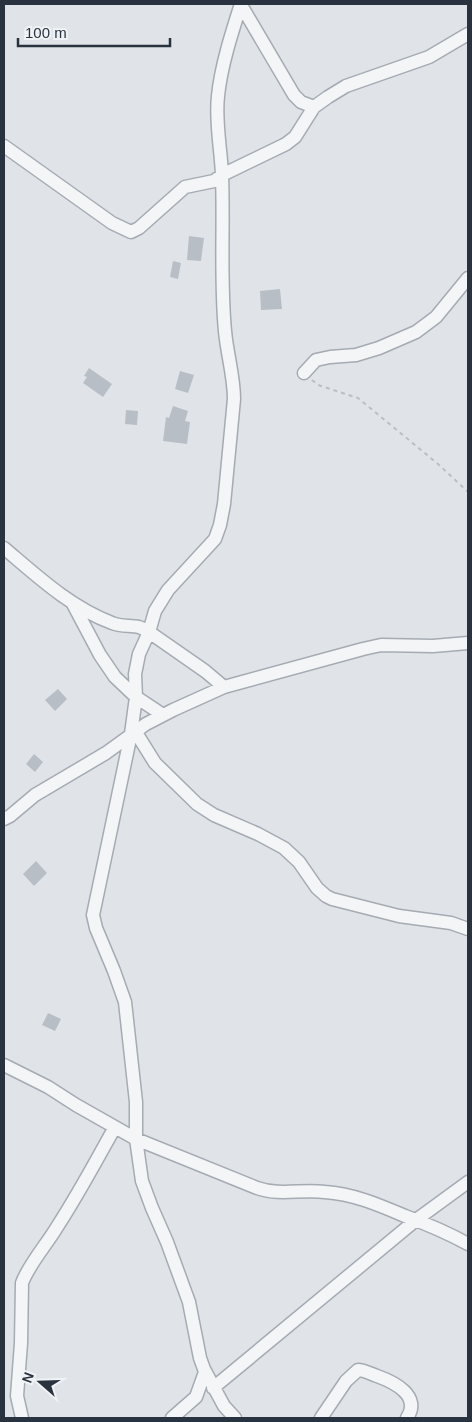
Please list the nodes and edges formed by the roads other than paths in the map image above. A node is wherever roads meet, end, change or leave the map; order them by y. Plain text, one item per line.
1 (241, 4) edge
2 (468, 34) edge
3 (314, 108) junction
4 (4, 146) edge
5 (222, 175) junction
6 (468, 278) edge
7 (304, 373) road end
8 (4, 548) edge
9 (73, 604) junction
10 (149, 632) junction
11 (468, 644) edge
12 (224, 687) junction
13 (136, 697) junction
14 (163, 715) junction
15 (133, 733) junction
16 (4, 819) edge
17 (468, 929) edge
18 (4, 1064) edge
19 (115, 1127) junction
20 (136, 1139) junction
21 (468, 1182) edge
22 (416, 1220) junction
23 (468, 1244) edge
24 (205, 1372) junction
25 (215, 1391) junction
26 (196, 1398) junction
27 (22, 1418) edge
28 (172, 1418) edge
29 (235, 1418) edge
30 (321, 1418) edge
31 (407, 1418) edge

1 - 3 street
1 - 5 street
2 - 3 street
3 - 5 street
4 - 5 street
5 - 10 street
6 - 7 street
8 - 9 street
9 - 10 street
9 - 13 street
10 - 12 street
10 - 13 street
11 - 12 street
12 - 14 street
13 - 14 street
13 - 15 street
14 - 15 street
15 - 16 street
15 - 17 street
15 - 20 street
18 - 19 street
19 - 20 street
19 - 27 street
20 - 22 street
20 - 24 street
21 - 22 street
22 - 23 street
22 - 25 street
24 - 25 street
24 - 26 street
25 - 26 street
25 - 29 street
26 - 28 street
30 - 31 street

